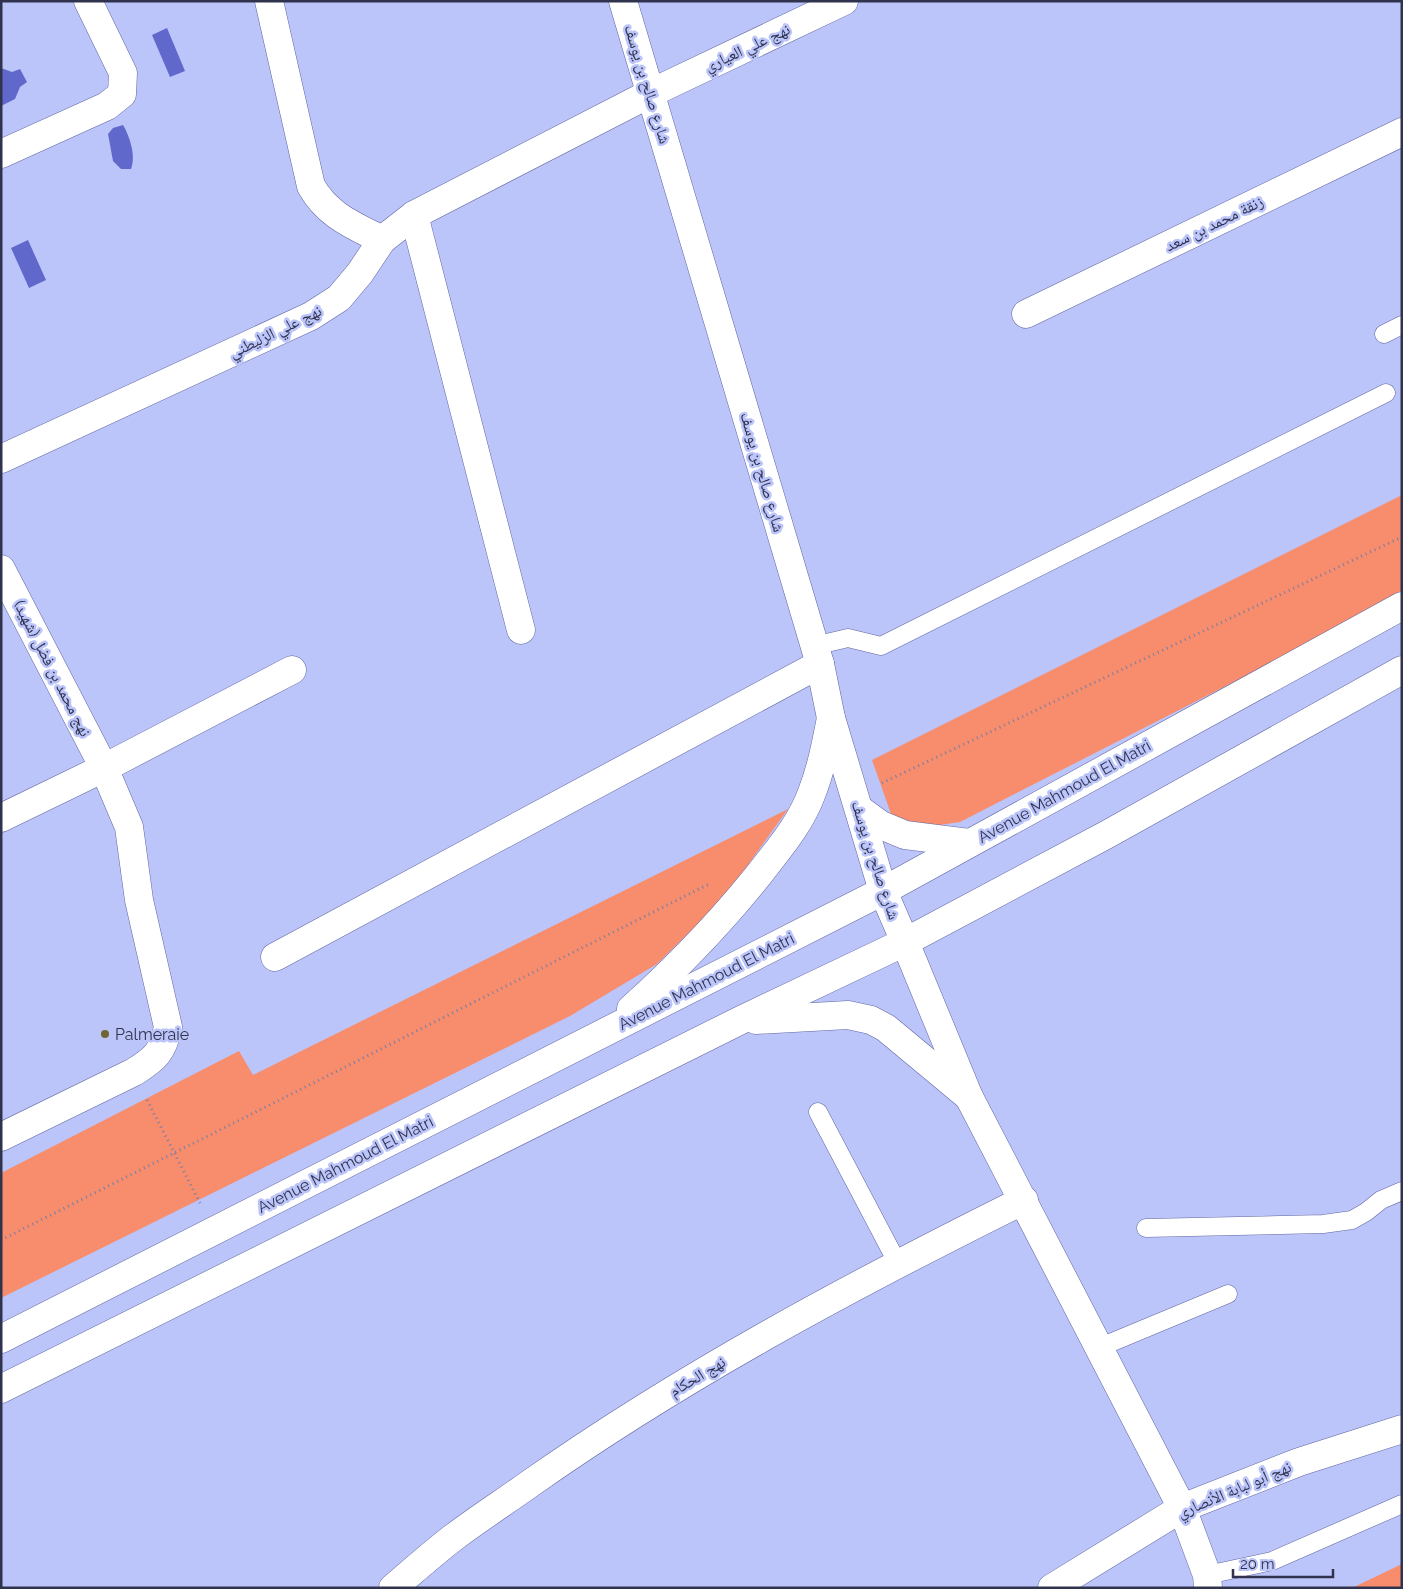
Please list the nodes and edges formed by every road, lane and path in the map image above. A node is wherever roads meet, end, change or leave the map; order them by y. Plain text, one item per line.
1 (88, 1) edge
2 (269, 1) edge
3 (623, 1) edge
4 (844, 1) edge
5 (651, 93) junction
6 (1402, 132) edge
7 (1, 154) edge
8 (414, 215) junction
9 (382, 240) junction
10 (1026, 314) dead end
11 (1402, 325) edge
12 (1384, 334) dead end
13 (1386, 393) dead end
14 (1, 459) edge
15 (1402, 537) edge
16 (1, 569) edge
17 (1402, 606) edge
18 (521, 630) dead end
19 (817, 655) junction
20 (292, 670) dead end
21 (1402, 670) edge
22 (830, 718) junction
23 (104, 768) junction
24 (857, 802) junction
25 (1, 818) edge
26 (969, 843) junction
27 (716, 880) dead end
28 (883, 891) junction
29 (905, 942) junction
30 (275, 957) dead end
31 (739, 1021) junction
32 (605, 1032) junction
33 (134, 1072) junction
34 (969, 1097) junction
35 (818, 1112) dead end
36 (1, 1137) edge
37 (174, 1154) junction
38 (1402, 1191) edge
39 (1024, 1200) junction
40 (1146, 1228) dead end
41 (214, 1230) junction
42 (1, 1240) edge
43 (898, 1264) junction
44 (1228, 1294) dead end
45 (1, 1339) edge
46 (1098, 1348) junction
47 (1, 1389) edge
48 (1402, 1429) edge
49 (1402, 1504) edge
50 (1182, 1508) junction
51 (1208, 1581) edge
52 (393, 1588) edge
53 (1052, 1588) edge

1 - 7 main road
2 - 9 main road
3 - 5 main road, شارع صالح بن يوسف
4 - 5 main road, نهج علي العياري
5 - 8 main road, نهج علي الزليطني
5 - 19 main road, شارع صالح بن يوسف
6 - 10 main road, زنقة محمد بن سعد
8 - 9 main road, نهج علي الزليطني
8 - 18 main road
9 - 14 main road, نهج علي الزليطني
11 - 12 lane
13 - 19 lane
15 - 24 path
16 - 23 main road, نهج محمد بن فضل (شهيد)
17 - 26 main road, Avenue Mahmoud El Matri
19 - 22 main road, شارع صالح بن يوسف
19 - 30 main road
20 - 23 main road
21 - 29 main road
22 - 24 main road, شارع صالح بن يوسف
22 - 32 main road
23 - 25 main road
23 - 33 main road, نهج محمد بن فضل (شهيد)
24 - 26 main road
24 - 28 main road, شارع صالح بن يوسف
26 - 28 main road, Avenue Mahmoud El Matri
27 - 37 path
28 - 29 main road, شارع صالح بن يوسف
28 - 32 main road, Avenue Mahmoud El Matri
29 - 31 main road
29 - 34 main road, شارع صالح بن يوسف
31 - 34 main road
31 - 47 main road
32 - 41 main road, Avenue Mahmoud El Matri
33 - 36 main road, نهج محمد بن فضل (شهيد)
33 - 37 path
34 - 39 main road, شارع صالح بن يوسف
35 - 43 lane
37 - 41 path
37 - 42 path
38 - 40 lane
39 - 43 main road, نهج الحكام
39 - 46 main road, شارع صالح بن يوسف
41 - 45 main road, Avenue Mahmoud El Matri
43 - 52 main road, نهج الحكام
44 - 46 lane
46 - 50 main road, شارع صالح بن يوسف
48 - 50 main road, نهج أبو لبابة الأنصاري
49 - 51 lane
50 - 51 main road, شارع صالح بن يوسف
50 - 53 main road, نهج أبو لبابة الأنصاري

